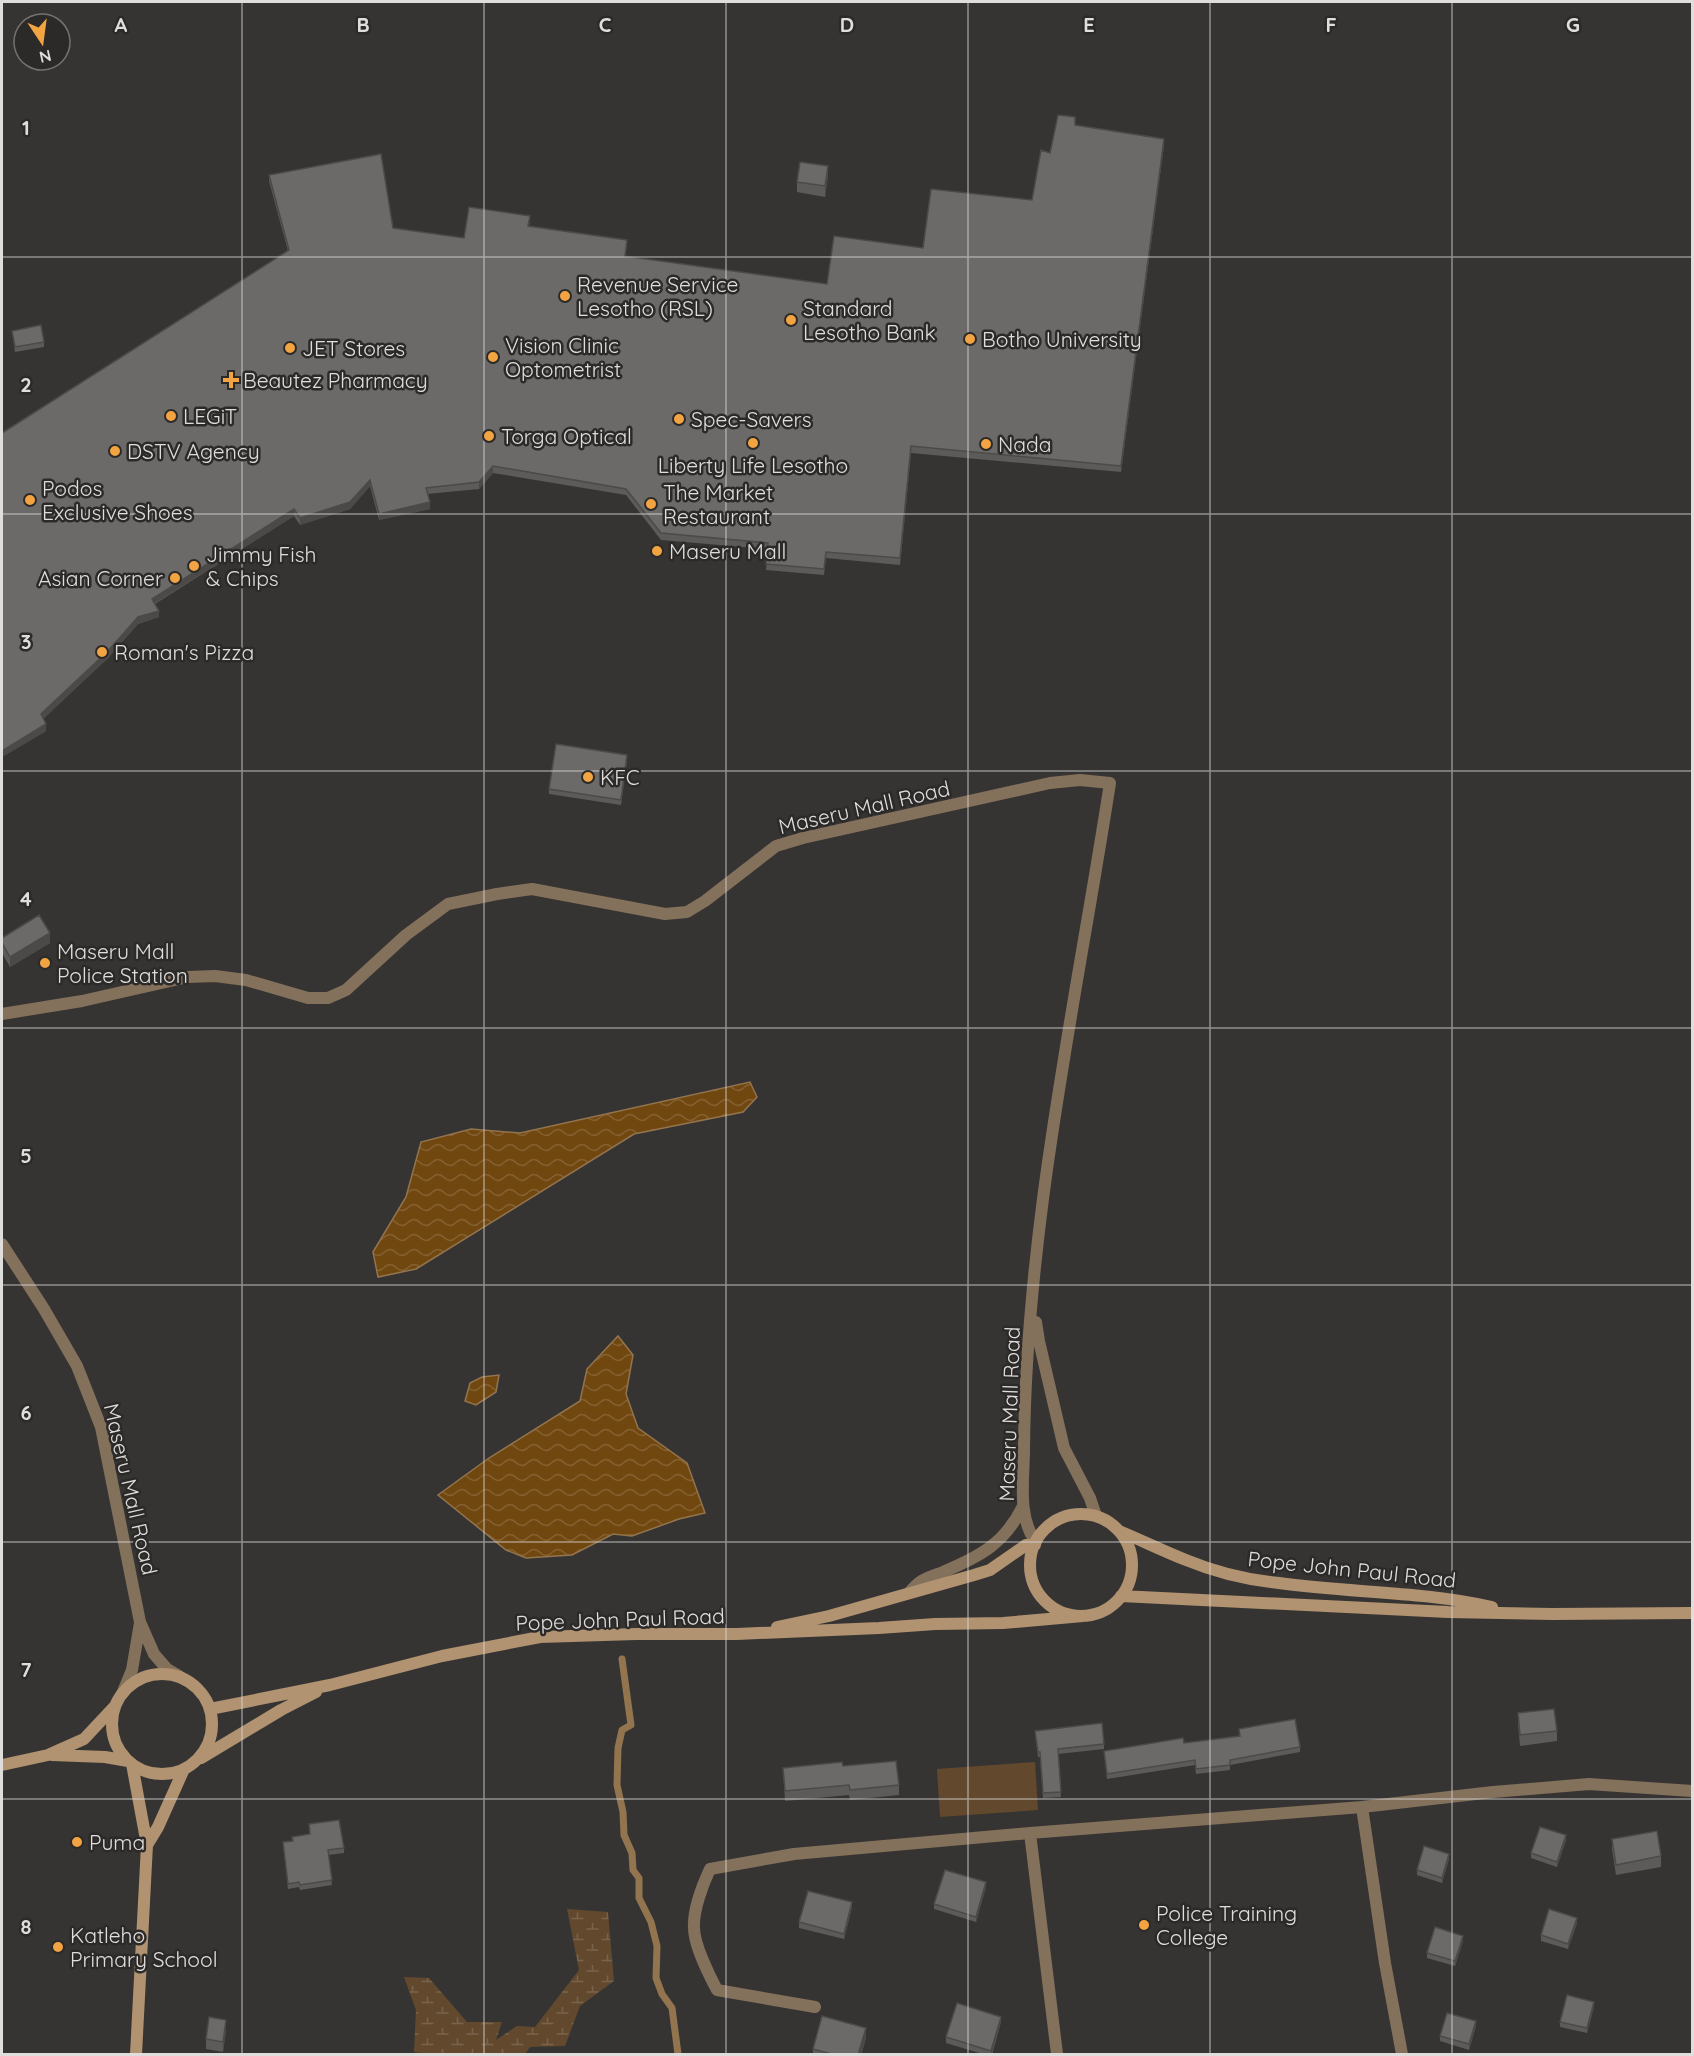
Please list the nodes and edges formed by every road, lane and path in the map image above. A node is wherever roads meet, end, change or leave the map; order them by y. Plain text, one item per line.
1 (2, 1014) edge
2 (2, 1244) edge
3 (1034, 1285) junction
4 (1023, 1506) junction
5 (1096, 1516) junction
6 (1119, 1531) junction
7 (1035, 1543) junction
8 (909, 1593) junction
9 (1121, 1596) junction
10 (1517, 1613) junction
11 (1692, 1613) edge
12 (1083, 1616) junction
13 (140, 1622) junction
14 (737, 1634) junction
15 (178, 1676) junction
16 (330, 1685) junction
17 (122, 1694) junction
18 (114, 1707) junction
19 (210, 1709) junction
20 (48, 1755) junction
21 (130, 1762) junction
22 (2, 1765) edge
23 (190, 1765) junction
24 (1692, 1791) edge
25 (1362, 1807) junction
26 (1030, 1833) junction
27 (147, 1845) junction
28 (815, 2007) dead end
29 (136, 2055) edge
30 (1057, 2055) edge
31 (1402, 2055) edge

1 - 3 street, Maseru Mall Road
2 - 13 street, Maseru Mall Road
3 - 4 street, Maseru Mall Road
3 - 5 street, Maseru Mall Road
4 - 7 street, Maseru Mall Road
4 - 8 street
5 - 6 main road
5 - 7 main road
6 - 9 main road
6 - 10 main road, Pope John Paul Road
7 - 8 main road, Pope John Paul Road
7 - 12 main road
8 - 14 main road, Pope John Paul Road
9 - 10 main road, Pope John Paul Road
9 - 12 main road
10 - 11 main road, Pope John Paul Road
12 - 14 main road, Pope John Paul Road
13 - 15 street, Maseru Mall Road
13 - 17 street, Maseru Mall Road
14 - 16 main road, Pope John Paul Road
15 - 17 main road
15 - 19 main road
16 - 19 main road, Pope John Paul Road
16 - 23 main road, Pope John Paul Road
17 - 18 main road
18 - 20 main road
18 - 21 main road
19 - 23 main road
20 - 21 main road
20 - 22 main road
21 - 23 main road
21 - 27 main road
23 - 27 main road
24 - 25 street
25 - 26 street
25 - 31 street
26 - 28 street
26 - 30 street
27 - 29 main road

